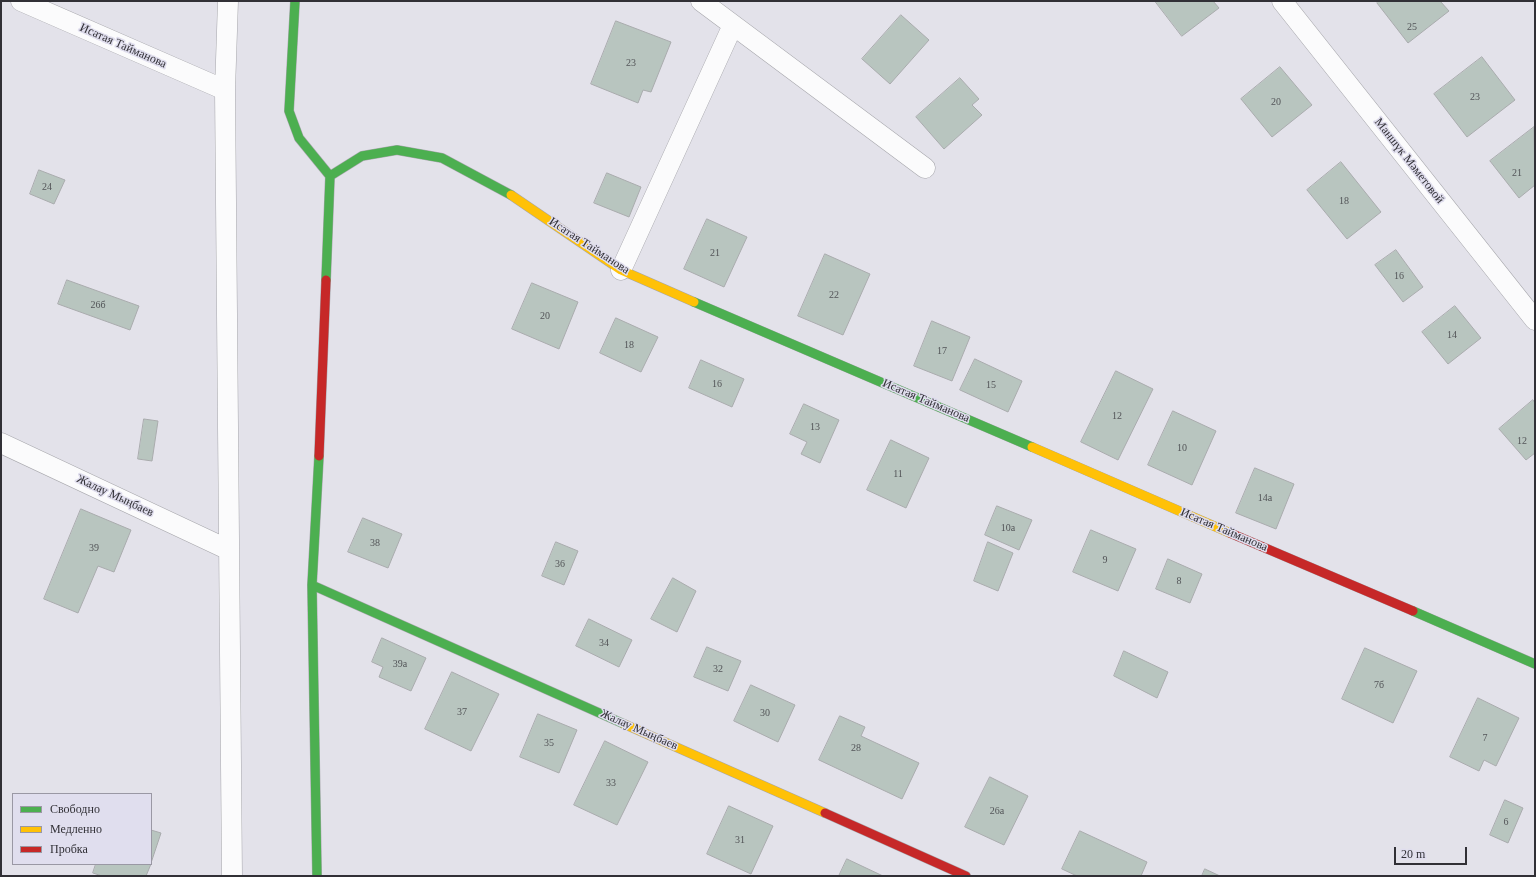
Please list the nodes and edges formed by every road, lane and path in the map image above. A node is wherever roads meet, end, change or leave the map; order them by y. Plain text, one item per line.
1 (21, 1) edge
2 (228, 1) edge
3 (296, 1) edge
4 (701, 1) edge
5 (1282, 1) edge
6 (733, 25) junction
7 (225, 90) junction
8 (925, 168) dead end
9 (330, 176) junction
10 (621, 270) junction
11 (1535, 320) edge
12 (1, 443) edge
13 (229, 550) junction
14 (312, 585) junction
15 (1535, 664) edge
16 (232, 876) edge
17 (317, 876) edge
18 (966, 876) edge

1 - 7 street, Исатая Тайманова
2 - 7 street
3 - 9 street
4 - 6 street
5 - 11 street, Маншүк Мәметовой
6 - 8 street
6 - 10 street
7 - 13 street
9 - 10 street, Исатая Тайманова
9 - 14 street
10 - 15 street, Исатая Тайманова
12 - 13 street, Жалау Мыңбаев
13 - 16 street
14 - 17 street
14 - 18 street, Жалау Мыңбаев

